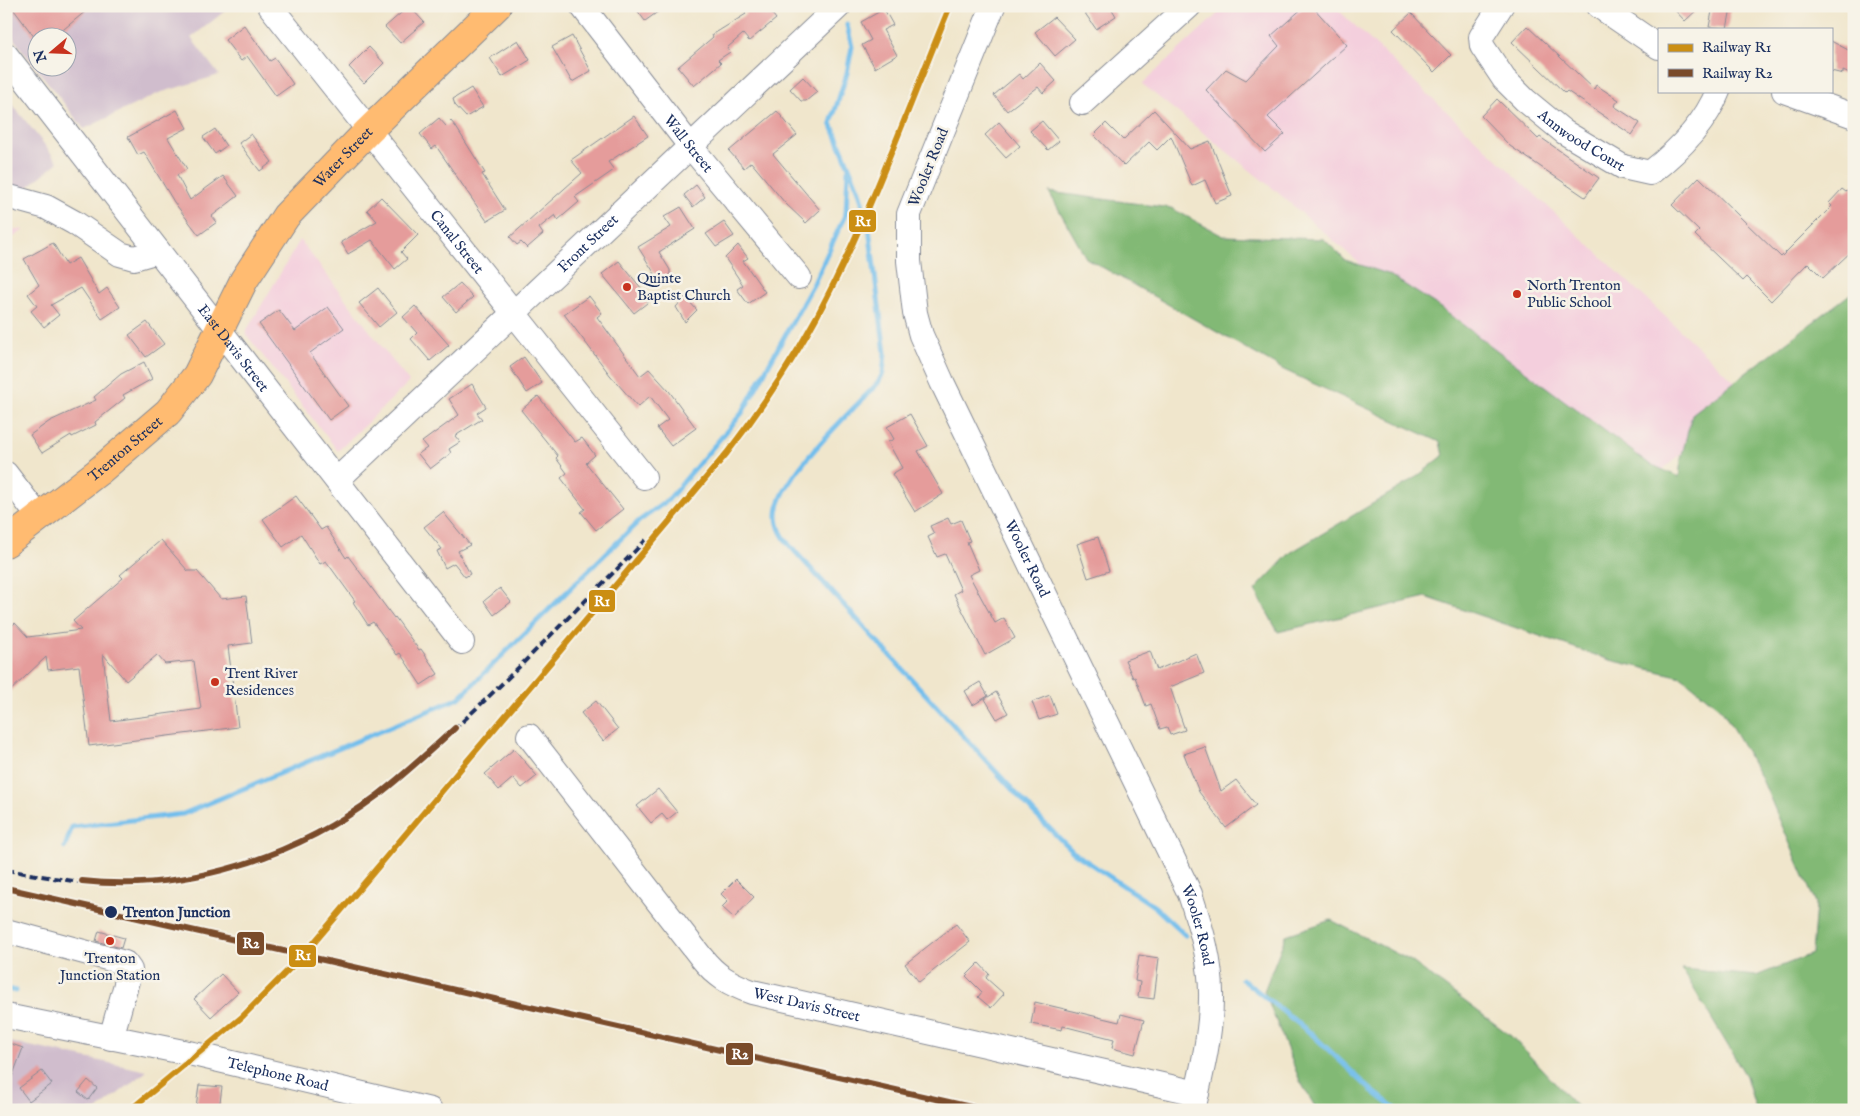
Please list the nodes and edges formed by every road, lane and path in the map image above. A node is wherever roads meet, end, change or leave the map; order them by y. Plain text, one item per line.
1 (270, 6) edge
2 (497, 6) edge
3 (582, 6) edge
4 (839, 6) edge
5 (993, 6) edge
6 (1189, 6) edge
7 (1500, 6) edge
8 (1599, 6) edge
9 (1658, 46) edge
10 (6, 55) edge
11 (1717, 92) edge
12 (1788, 92) edge
13 (1082, 103) dead end
14 (1854, 116) edge
15 (368, 131) junction
16 (691, 146) junction
17 (6, 196) edge
18 (158, 251) junction
19 (799, 277) dead end
20 (514, 315) junction
21 (221, 332) junction
22 (6, 474) edge
23 (644, 477) dead end
24 (336, 480) junction
25 (39, 517) junction
26 (6, 542) edge
27 (462, 642) dead end
28 (529, 736) dead end
29 (6, 931) edge
30 (6, 1016) edge
31 (111, 1038) junction
32 (1195, 1101) edge
33 (430, 1110) edge

1 - 15 street, Canal Street
2 - 15 main road, Water Street
3 - 16 street, Wall Street
4 - 16 street, Front Street
5 - 32 street, Wooler Road
6 - 13 street
7 - 11 street, Annwood Court
8 - 9 street
10 - 18 street, East Davis Street
12 - 14 street
15 - 20 street, Canal Street
15 - 21 main road, Water Street
16 - 19 street, Wall Street
16 - 20 street, Front Street
17 - 18 street
18 - 21 street, East Davis Street
20 - 23 street, Canal Street
20 - 24 street, Front Street
21 - 24 street, East Davis Street
21 - 25 main road, Trenton Street
22 - 25 street
24 - 27 street, East Davis Street
25 - 26 main road, Trenton Street
28 - 32 street, West Davis Street
29 - 31 street
30 - 31 street, Telephone Road
31 - 33 street, Telephone Road

